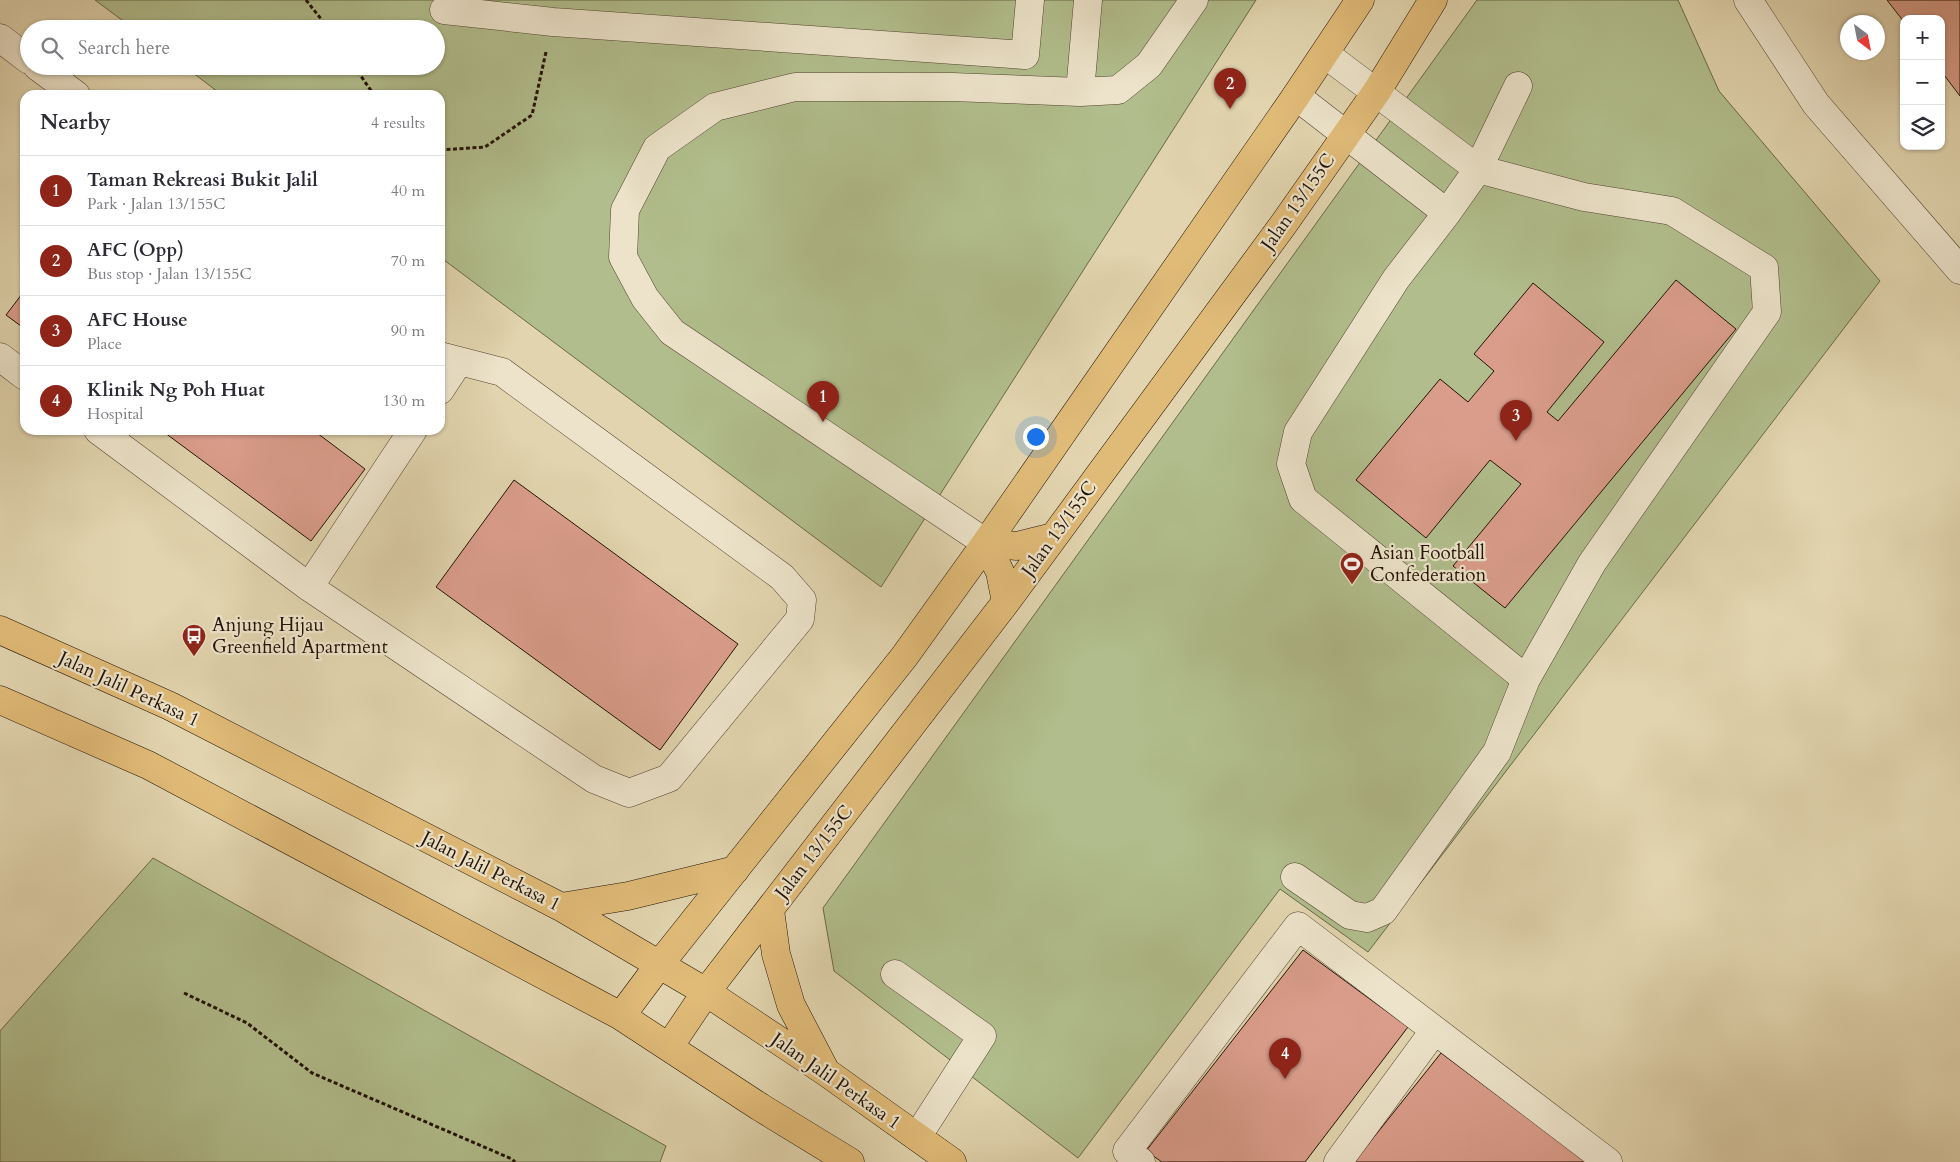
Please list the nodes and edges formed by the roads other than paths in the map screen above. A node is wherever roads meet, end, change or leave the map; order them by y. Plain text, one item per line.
1 (1030, 0) edge
2 (1088, 0) edge
3 (1194, 0) edge
4 (1360, 0) edge
5 (1433, 0) edge
6 (1748, 0) edge
7 (444, 10) dead end
8 (0, 38) edge
9 (20, 53) edge
10 (1325, 54) junction
11 (49, 75) edge
12 (1518, 86) dead end
13 (69, 90) edge
14 (1377, 91) junction
15 (1080, 92) junction
16 (1296, 96) junction
17 (1346, 134) junction
18 (1478, 169) junction
19 (1447, 213) junction
20 (1960, 270) edge
21 (0, 357) edge
22 (450, 358) edge
23 (20, 372) edge
24 (445, 374) edge
25 (105, 435) edge
26 (410, 435) edge
27 (1053, 537) junction
28 (986, 543) junction
29 (309, 587) junction
30 (1006, 602) junction
31 (0, 630) edge
32 (1526, 679) junction
33 (0, 700) edge
34 (734, 870) junction
35 (1296, 877) dead end
36 (561, 907) junction
37 (770, 910) junction
38 (659, 965) junction
39 (895, 974) dead end
40 (706, 992) junction
41 (621, 1016) junction
42 (1434, 1031) junction
43 (669, 1047) junction
44 (826, 1072) junction
45 (917, 1137) junction
46 (850, 1162) edge
47 (952, 1162) edge
48 (1141, 1162) edge
49 (1338, 1162) edge
50 (1608, 1162) edge

1 - 7 street
2 - 15 street
3 - 15 street
4 - 10 main road
5 - 14 main road, Jalan 13/155C
6 - 20 street
8 - 9 street
10 - 14 street
10 - 16 main road
11 - 13 street
12 - 18 street
14 - 17 main road, Jalan 13/155C
14 - 18 street
15 - 28 street
16 - 17 street
16 - 28 main road
17 - 19 street
17 - 27 main road, Jalan 13/155C
18 - 19 street
18 - 32 street
19 - 32 street
21 - 23 street
22 - 24 street
22 - 29 street
25 - 29 street
26 - 29 street
27 - 28 main road
27 - 30 main road, Jalan 13/155C
28 - 30 main road
28 - 34 main road
30 - 37 main road, Jalan 13/155C
31 - 36 main road, Jalan Jalil Perkasa 1
32 - 35 street
33 - 41 main road
34 - 36 main road
34 - 38 main road
36 - 38 main road, Jalan Jalil Perkasa 1
37 - 40 main road, Jalan 13/155C
37 - 44 main road
38 - 40 main road, Jalan Jalil Perkasa 1
38 - 41 main road
39 - 45 street
40 - 43 main road, Jalan 13/155C
40 - 44 main road, Jalan Jalil Perkasa 1
41 - 43 main road
42 - 48 street
42 - 49 street
42 - 50 street
43 - 46 main road
44 - 45 main road, Jalan Jalil Perkasa 1
45 - 47 main road, Jalan Jalil Perkasa 1

